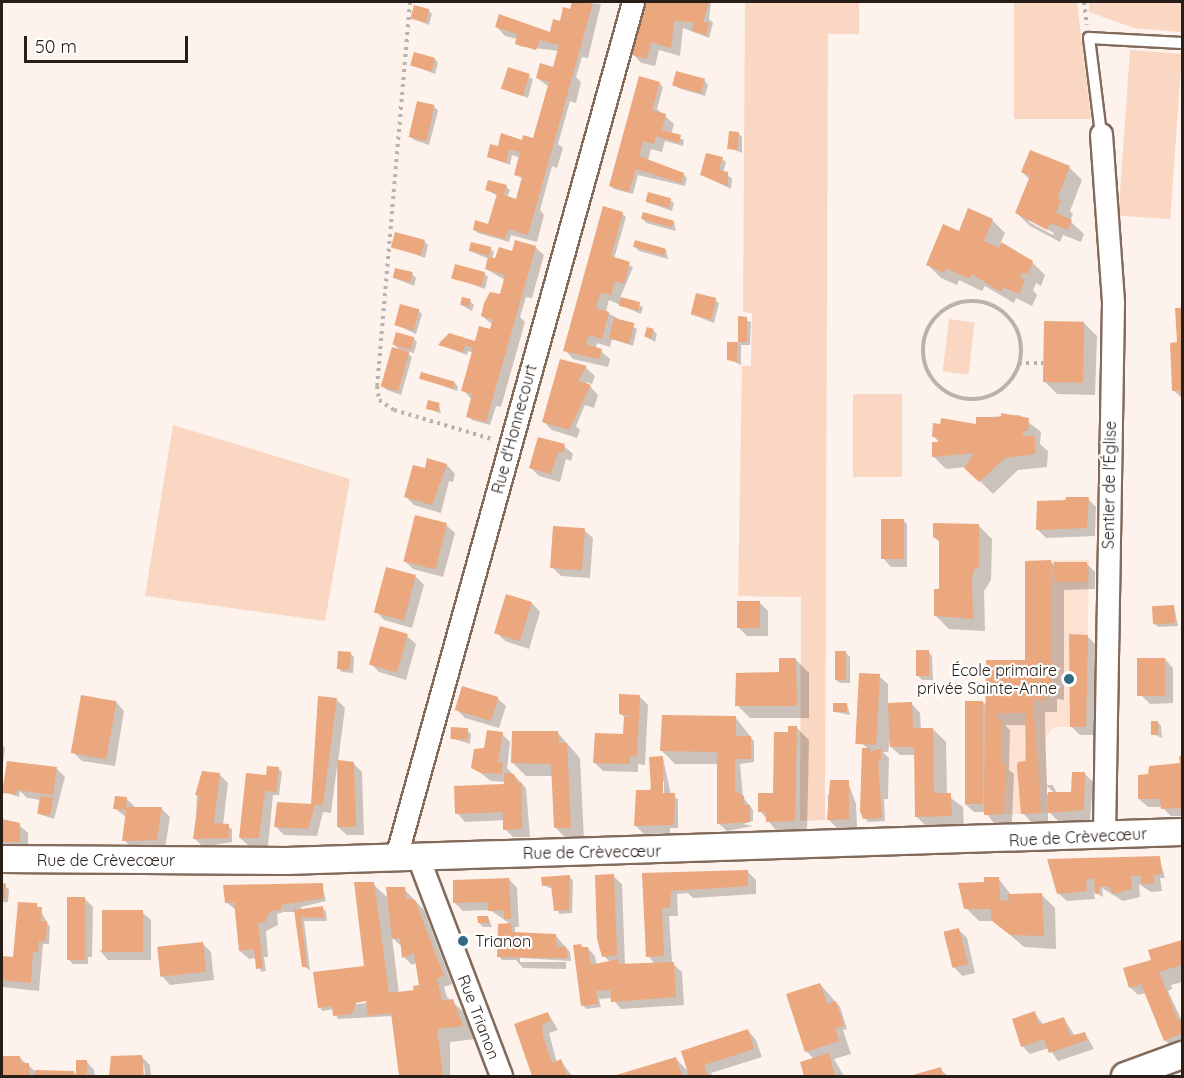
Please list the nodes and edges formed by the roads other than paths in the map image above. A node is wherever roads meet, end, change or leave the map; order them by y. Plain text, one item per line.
1 (633, 2) edge
2 (1182, 43) edge
3 (1101, 134) joint
4 (1182, 832) edge
5 (1104, 836) junction
6 (407, 857) junction
7 (2, 859) edge
8 (1182, 1055) edge
9 (501, 1077) edge
10 (1125, 1077) edge

1 - 6 street, Rue d'Honnecourt
2 - 3 lane
3 - 5 street, Sentier de l'Église
4 - 5 street, Rue de Crèvecœur
5 - 6 street, Rue de Crèvecœur
6 - 7 street, Rue de Crèvecœur
6 - 9 street, Rue Trianon
8 - 10 street

